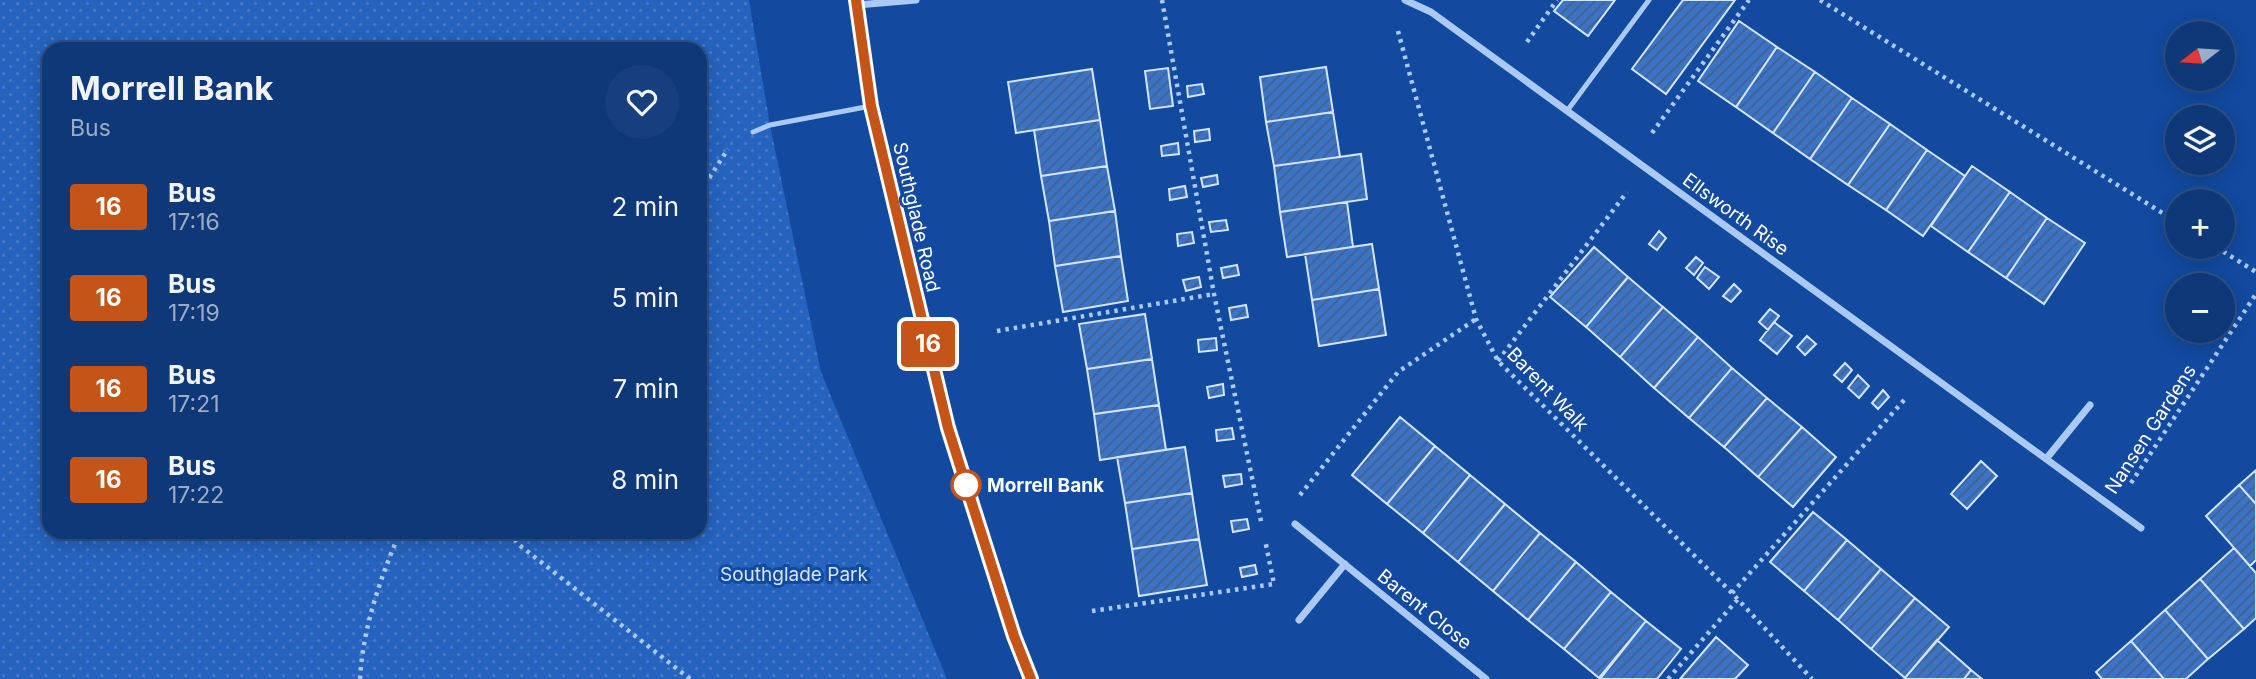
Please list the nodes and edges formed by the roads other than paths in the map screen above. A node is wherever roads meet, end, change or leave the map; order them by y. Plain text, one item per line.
1 (916, 0) edge
2 (1405, 0) edge
3 (1649, 0) edge
4 (856, 3) edge
5 (871, 106) junction
6 (1567, 111) junction
7 (753, 132) road end
8 (2090, 405) dead end
9 (2046, 459) junction
10 (1295, 524) road end
11 (2141, 528) dead end
12 (1345, 564) junction
13 (1299, 620) dead end
14 (1031, 679) edge
15 (1486, 679) edge

1 - 4 street
2 - 6 street, Ellsworth Rise
3 - 6 lane
4 - 5 street, Southglade Road
5 - 7 lane
5 - 14 street, Southglade Road
6 - 9 street, Ellsworth Rise
8 - 9 street
9 - 11 street, Ellsworth Rise
10 - 12 street, Barent Close
12 - 13 street
12 - 15 street, Barent Close

